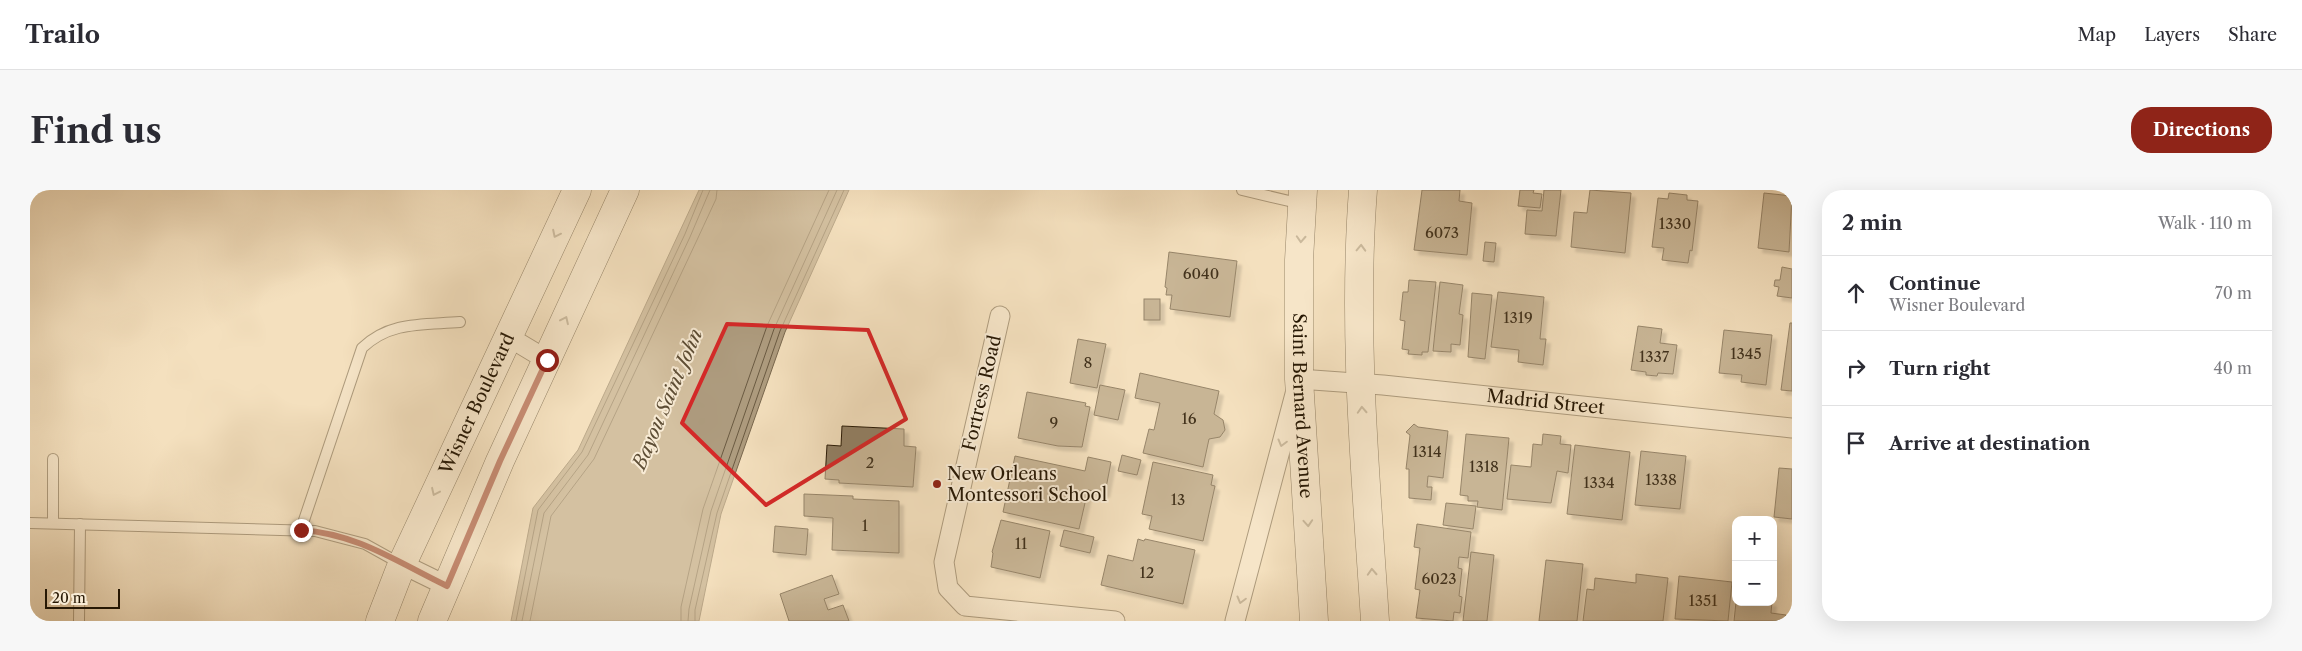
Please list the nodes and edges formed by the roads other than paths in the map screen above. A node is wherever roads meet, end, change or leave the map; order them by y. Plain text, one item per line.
1 (577, 190) edge
2 (625, 190) edge
3 (1242, 190) edge
4 (1363, 190) edge
5 (1303, 197) edge
6 (1000, 316) dead end
7 (460, 322) dead end
8 (506, 336) junction
9 (547, 360) junction
10 (1299, 379) junction
11 (1361, 383) junction
12 (1792, 428) edge
13 (53, 459) dead end
14 (30, 523) edge
15 (53, 523) junction
16 (80, 524) junction
17 (301, 530) junction
18 (402, 564) junction
19 (447, 586) junction
20 (79, 621) edge
21 (380, 621) edge
22 (432, 621) edge
23 (1114, 621) edge
24 (1235, 621) edge
25 (1314, 621) edge
26 (1375, 621) edge

1 -> 8 street, Wisner Boulevard
9 -> 2 street
3 - 5 lane
11 -> 4 street
5 -> 10 street, Saint Bernard Avenue
6 - 23 street, Fortress Road
7 - 17 lane
8 - 9 street
8 -> 18 street, Wisner Boulevard
9 - 19 street
10 - 11 street, Madrid Street
10 -> 24 street
10 -> 25 street, Saint Bernard Avenue
11 - 12 street, Madrid Street
26 -> 11 street
13 - 15 lane
14 - 15 lane
15 - 16 lane
16 - 17 lane
16 - 20 lane
17 - 18 lane
18 - 19 street
18 - 21 street, Wisner Boulevard
19 - 22 street

